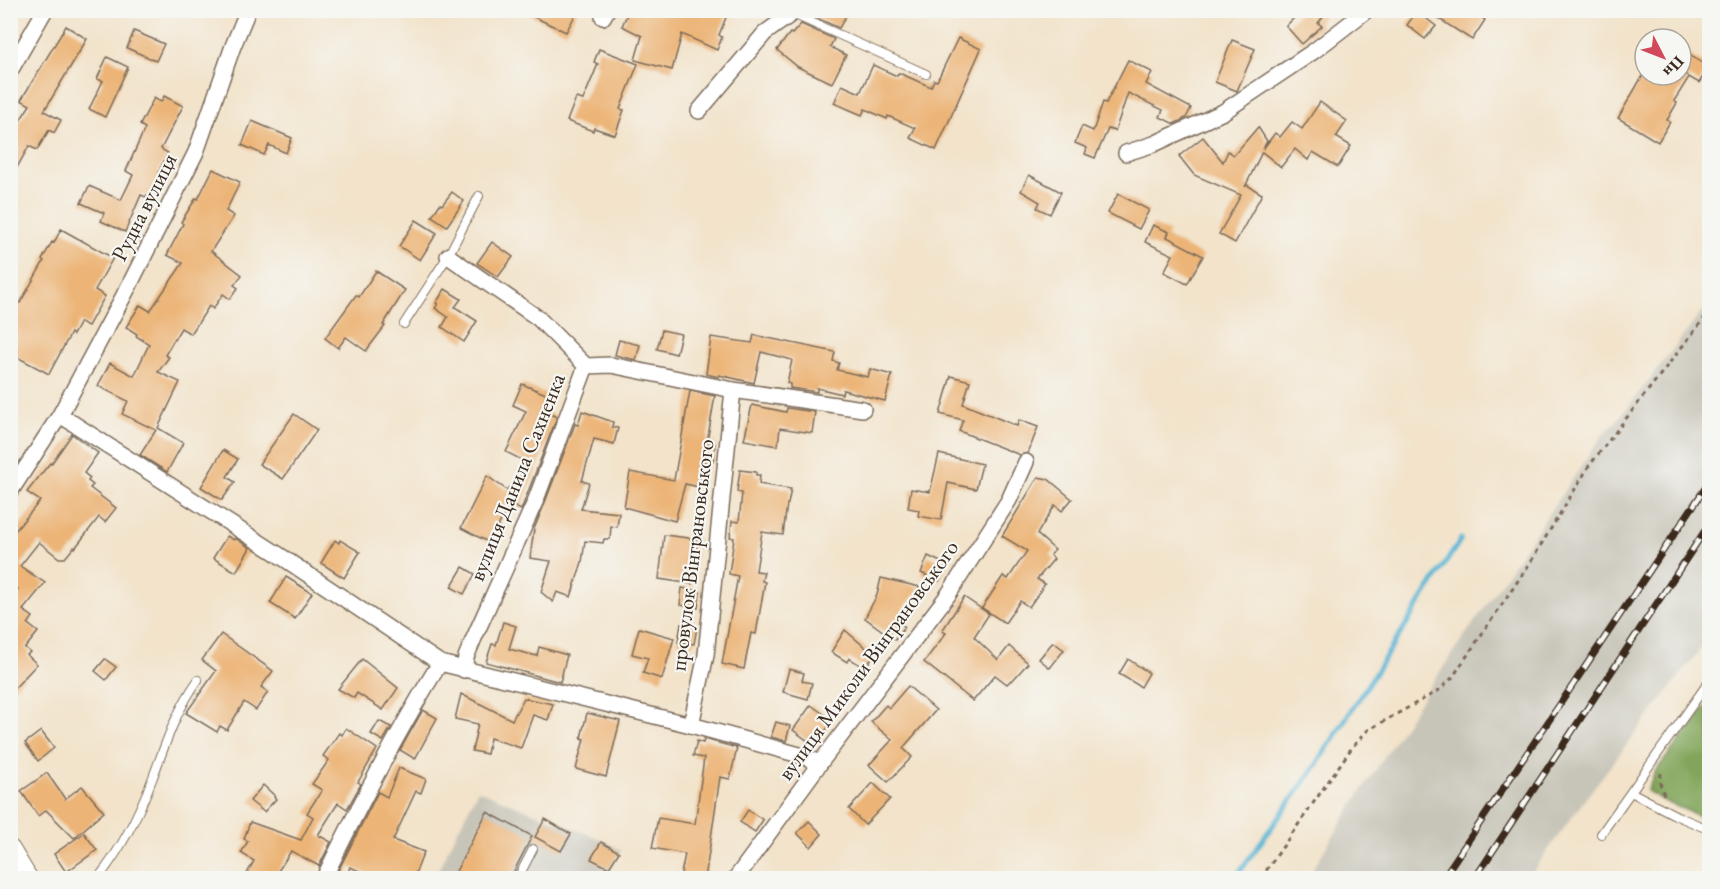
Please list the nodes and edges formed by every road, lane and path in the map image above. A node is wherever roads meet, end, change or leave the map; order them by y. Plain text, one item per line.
1 (45, 10) edge
2 (248, 10) edge
3 (1367, 10) edge
4 (795, 12) edge
5 (10, 71) edge
6 (926, 74) dead end
7 (699, 111) dead end
8 (1126, 153) dead end
9 (479, 196) dead end
10 (448, 256) junction
11 (1710, 311) edge
12 (404, 324) dead end
13 (586, 366) junction
14 (734, 390) junction
15 (863, 409) dead end
16 (60, 415) junction
17 (1026, 462) dead end
18 (10, 492) edge
19 (440, 663) junction
20 (464, 670) junction
21 (198, 680) dead end
22 (1710, 680) edge
23 (692, 725) junction
24 (1664, 747) junction
25 (820, 763) junction
26 (1630, 792) junction
27 (1677, 816) junction
28 (1710, 830) edge
29 (1601, 834) dead end
30 (533, 849) dead end
31 (10, 850) edge
32 (27, 879) edge
33 (98, 879) edge
34 (324, 879) edge
35 (518, 879) edge
36 (736, 879) edge
37 (1261, 879) edge

1 - 5 street
2 - 16 street, Рудна вулиця
3 - 8 street
4 - 6 lane
4 - 7 street
9 - 10 lane
10 - 12 lane
10 - 13 street, вулиця Данила Сахненка
11 - 37 path
13 - 14 street
13 - 20 street, вулиця Данила Сахненка
14 - 15 street
14 - 23 street, провулок Вінграновського
16 - 18 street, Рудна вулиця
16 - 19 street
17 - 25 street, вулиця Миколи Вінграновського
19 - 20 street
19 - 34 street
20 - 23 street
21 - 33 lane
22 - 24 lane
23 - 25 street
24 - 26 lane
24 - 27 path
25 - 36 street, вулиця Миколи Вінграновського
26 - 27 lane
26 - 29 lane
27 - 28 lane
30 - 35 lane
31 - 32 street

